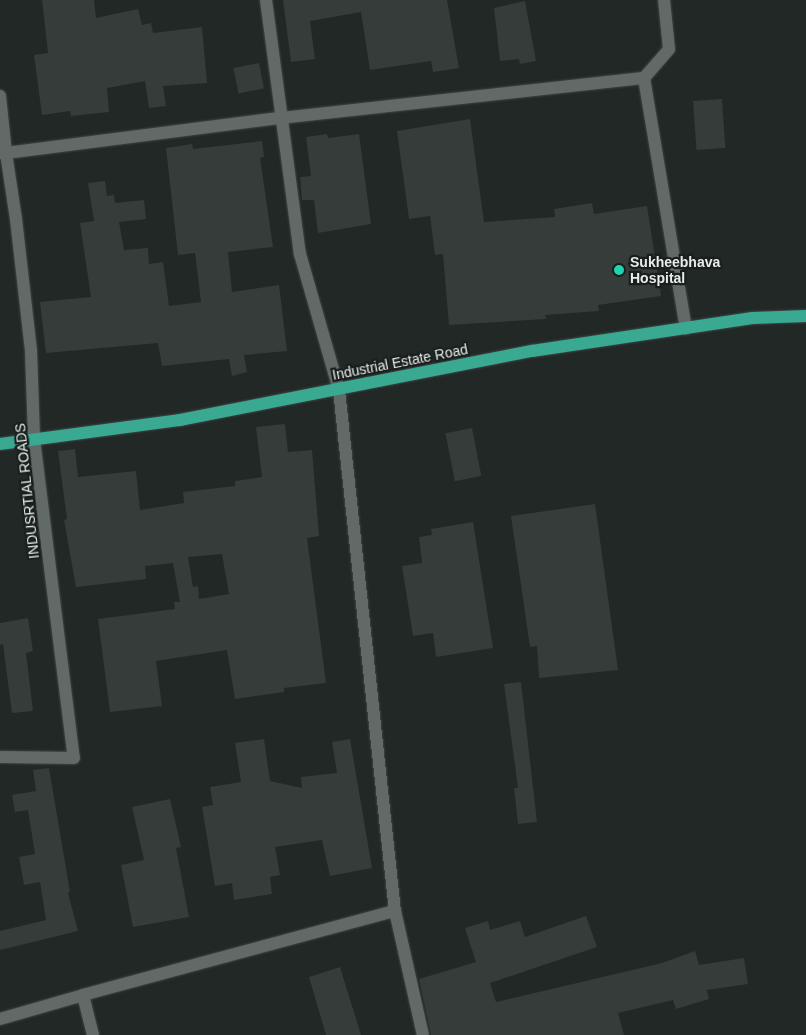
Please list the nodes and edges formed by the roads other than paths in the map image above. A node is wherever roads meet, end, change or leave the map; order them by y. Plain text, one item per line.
1 (266, 0) edge
2 (664, 0) edge
3 (644, 78) junction
4 (0, 96) edge
5 (281, 118) junction
6 (3, 153) edge
7 (806, 316) edge
8 (686, 328) junction
9 (339, 390) junction
10 (34, 439) junction
11 (0, 444) edge
12 (0, 757) edge
13 (395, 911) junction
14 (83, 995) junction
15 (0, 1019) edge
16 (93, 1035) edge
17 (423, 1035) edge

1 - 5 street
2 - 3 street
3 - 5 street
3 - 8 street
4 - 6 street, INDUSRTIAL ROADS
5 - 6 street
5 - 9 street
6 - 10 street, INDUSRTIAL ROADS
7 - 8 main road, Industrial Estate Road
8 - 9 main road, Industrial Estate Road
9 - 10 main road, Industrial Estate Road
9 - 13 street
10 - 11 main road, Industrial Estate Road
10 - 12 street, INDUSRTIAL ROADS
13 - 14 street
13 - 17 street
14 - 15 street
14 - 16 street

